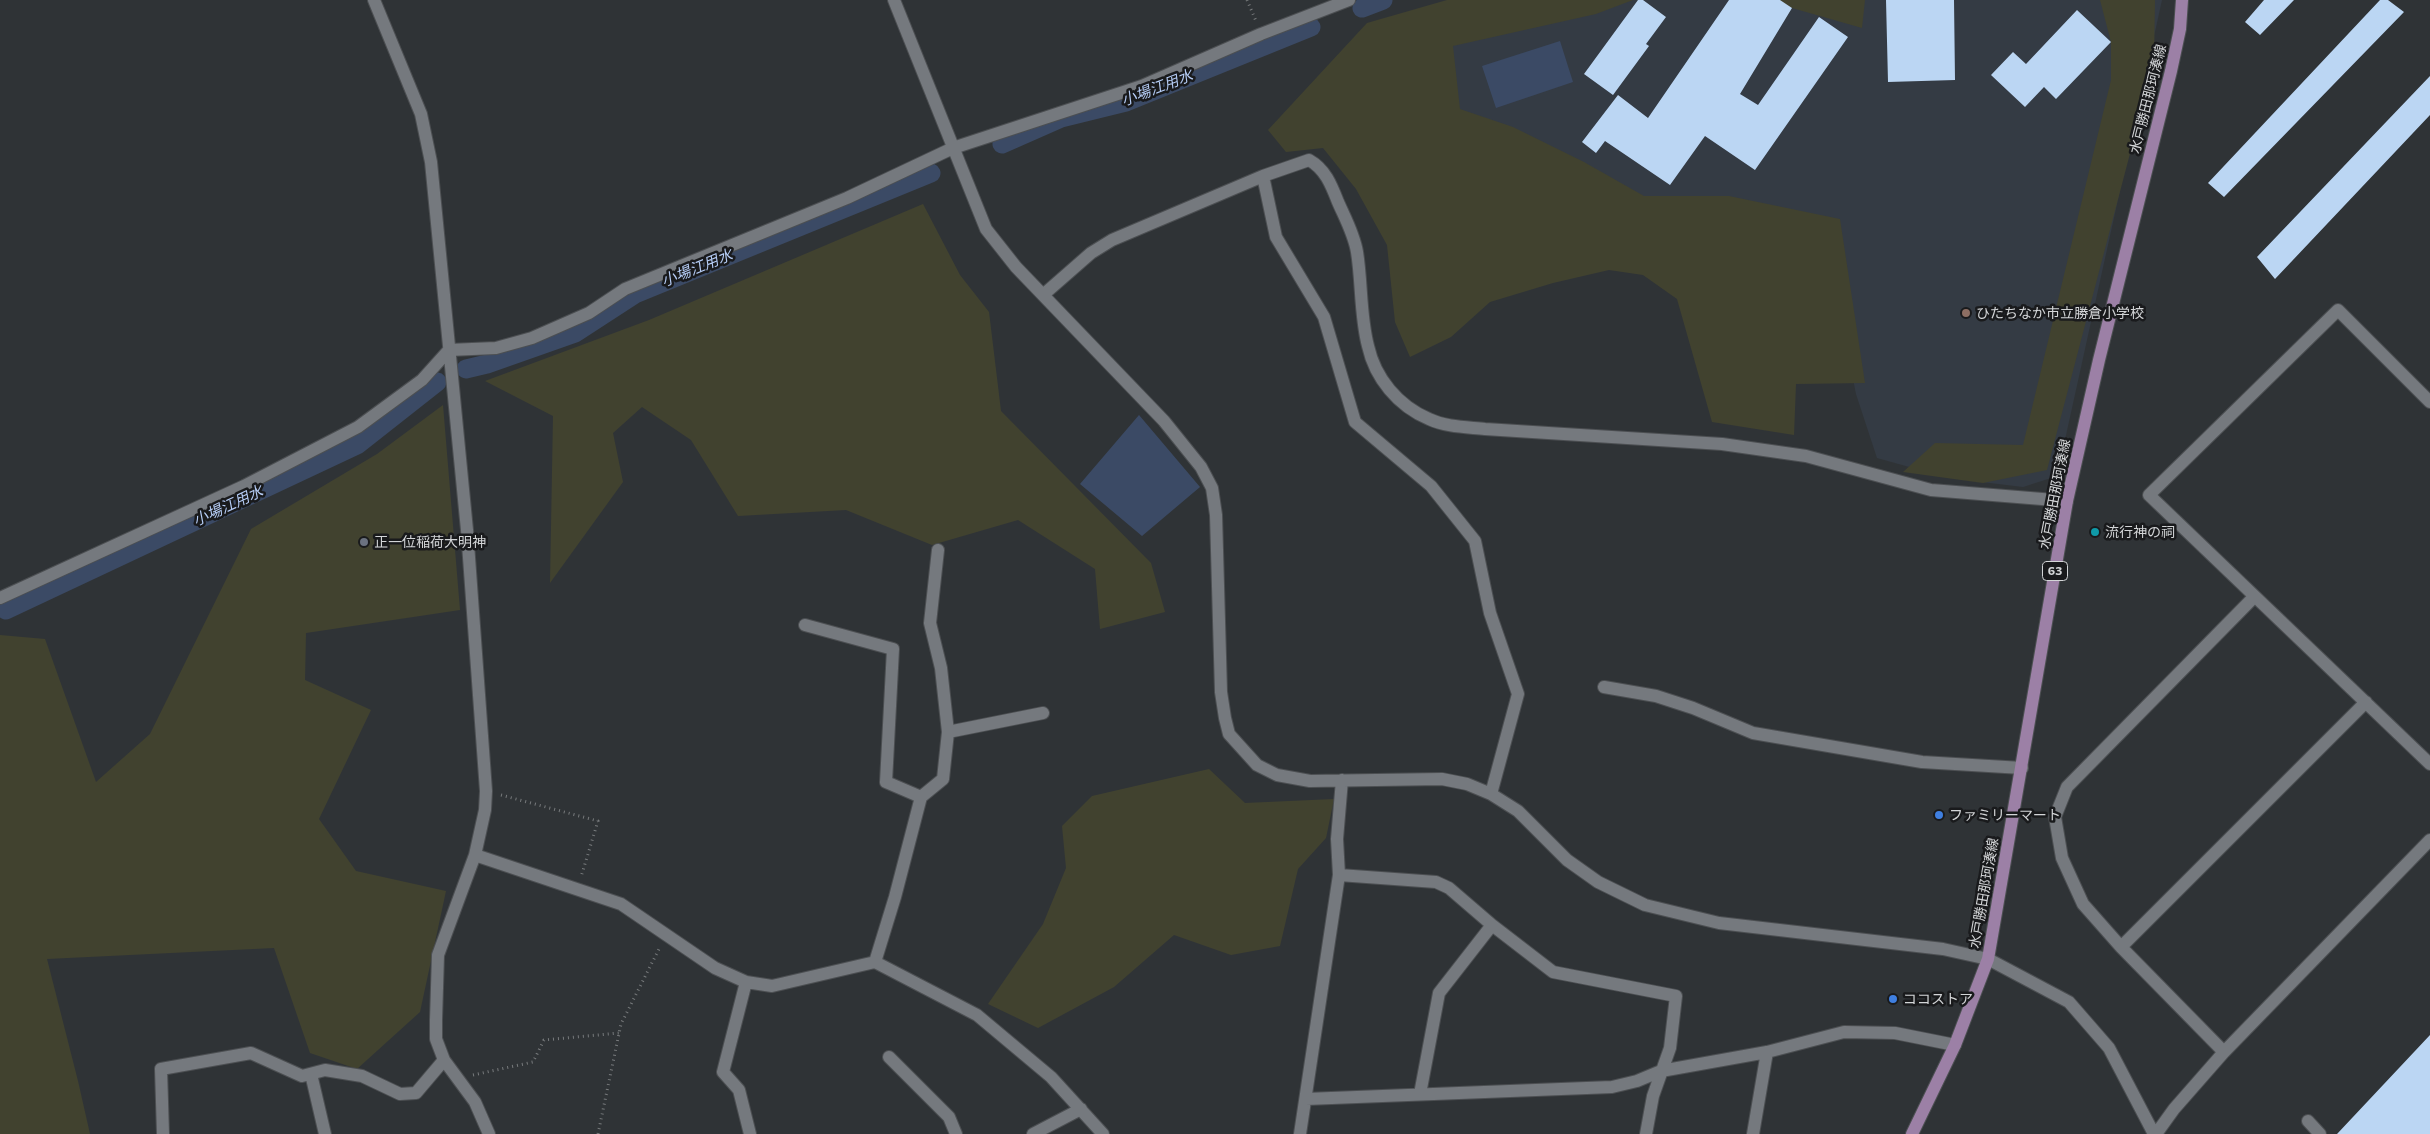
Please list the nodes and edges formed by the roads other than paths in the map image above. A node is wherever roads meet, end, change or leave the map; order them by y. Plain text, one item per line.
1 (374, 0) edge
2 (894, 0) edge
3 (1349, 0) edge
4 (2182, 0) edge
5 (953, 148) junction
6 (1263, 176) junction
7 (1044, 295) junction
8 (450, 350) junction
9 (2430, 402) edge
10 (2067, 502) junction
11 (938, 550) dead end
12 (2254, 596) junction
13 (0, 598) edge
14 (806, 625) dead end
15 (1604, 687) dead end
16 (2366, 702) junction
17 (1043, 713) dead end
18 (948, 732) junction
19 (2430, 764) edge
20 (2022, 768) junction
21 (1342, 780) junction
22 (1490, 794) junction
23 (921, 797) junction
24 (2430, 840) edge
25 (475, 855) junction
26 (1339, 875) junction
27 (1492, 925) junction
28 (2121, 947) junction
29 (1988, 959) junction
30 (874, 962) junction
31 (746, 982) junction
32 (1955, 1045) junction
33 (1767, 1052) junction
34 (2224, 1052) junction
35 (888, 1057) dead end
36 (444, 1060) junction
37 (1661, 1071) junction
38 (311, 1074) junction
39 (1420, 1094) junction
40 (1306, 1099) junction
41 (1081, 1109) junction
42 (2308, 1121) dead end
43 (163, 1134) edge
44 (325, 1134) edge
45 (490, 1134) edge
46 (750, 1134) edge
47 (956, 1134) edge
48 (1033, 1134) edge
49 (1103, 1134) edge
50 (1300, 1134) edge
51 (1646, 1134) edge
52 (1753, 1134) edge
53 (1912, 1134) edge
54 (2155, 1134) edge
55 (2320, 1134) edge

1 - 8 street
2 - 5 street
3 - 5 street
4 - 10 main road, 水戸勝田那珂湊線 / 63
5 - 7 street
5 - 8 street
6 - 7 street
6 - 10 street
6 - 22 street
7 - 21 street
8 - 13 street
8 - 25 street
9 - 12 street
10 - 20 main road, 水戸勝田那珂湊線 / 63
11 - 18 street
12 - 16 street
12 - 28 street
14 - 23 street
15 - 20 street
16 - 19 street
16 - 28 street
17 - 18 street
18 - 23 street
20 - 29 main road, 水戸勝田那珂湊線 / 63
21 - 22 street
21 - 26 street
22 - 29 street
23 - 30 street
24 - 34 street
25 - 31 street
25 - 36 street
26 - 27 street
26 - 40 street
27 - 37 street
27 - 39 street
28 - 34 street
29 - 32 main road, 水戸勝田那珂湊線 / 63
29 - 54 street
30 - 31 street
30 - 41 street
31 - 46 street
32 - 33 street
32 - 53 main road, 水戸勝田那珂湊線 / 63
33 - 37 street
33 - 52 street
34 - 54 street
35 - 47 street
36 - 38 street
36 - 45 street
37 - 39 street
37 - 51 street
38 - 43 street
38 - 44 street
39 - 40 street
40 - 50 street
41 - 48 street
41 - 49 street
42 - 55 street

